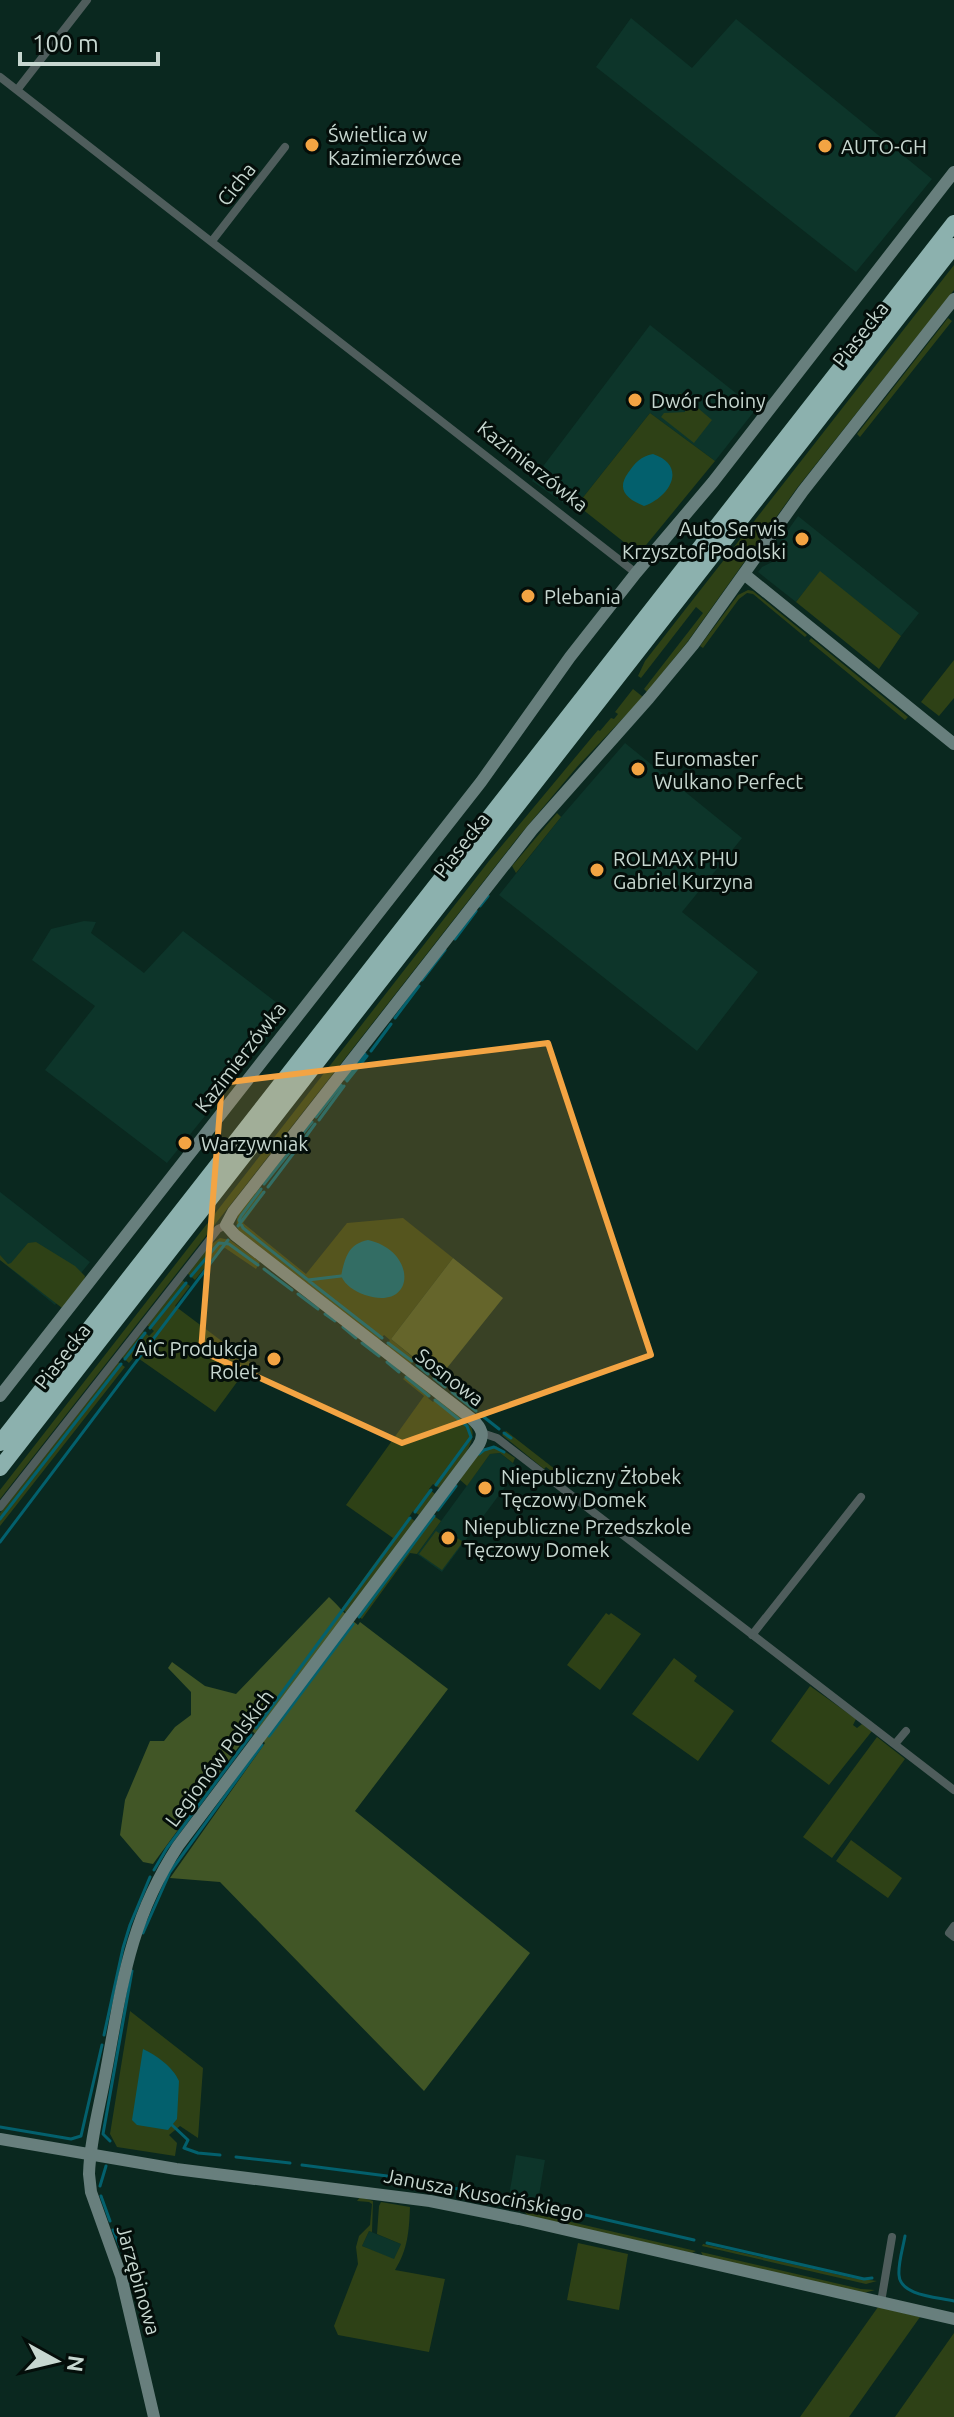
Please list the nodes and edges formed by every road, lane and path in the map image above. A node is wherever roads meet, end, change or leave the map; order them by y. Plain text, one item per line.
1 (87, 0) edge
2 (0, 77) edge
3 (17, 90) junction
4 (285, 147) dead end
5 (954, 172) edge
6 (954, 223) edge
7 (212, 241) junction
8 (954, 246) edge
9 (954, 299) edge
10 (636, 573) junction
11 (744, 574) junction
12 (954, 744) edge
13 (226, 1225) junction
14 (0, 1396) edge
15 (482, 1433) junction
16 (0, 1443) edge
17 (0, 1468) edge
18 (861, 1497) dead end
19 (0, 1507) edge
20 (752, 1635) junction
21 (906, 1731) dead end
22 (895, 1744) junction
23 (954, 1790) edge
24 (0, 2139) edge
25 (91, 2155) junction
26 (892, 2237) dead end
27 (881, 2302) junction
28 (954, 2319) edge
29 (154, 2417) edge

1 - 3 street
2 - 3 street, Kazimierzówka
3 - 7 street, Kazimierzówka
4 - 7 street, Cicha
5 - 10 street
6 - 16 highway, Piasecka
7 - 10 street, Kazimierzówka
8 - 17 highway, Piasecka
9 - 11 street
10 - 14 street, Kazimierzówka
11 - 12 street
11 - 13 street
13 - 15 street, Sosnowa
13 - 19 street
15 - 20 street, Sosnowa
15 - 25 street, Legionów Polskich
18 - 20 street
20 - 22 street, Sosnowa
21 - 22 street
22 - 23 street, Sosnowa
24 - 25 street, Janusza Kusocińskiego
25 - 27 street, Janusza Kusocińskiego
25 - 29 street, Jarzębinowa
26 - 27 street
27 - 28 street, Janusza Kusocińskiego

